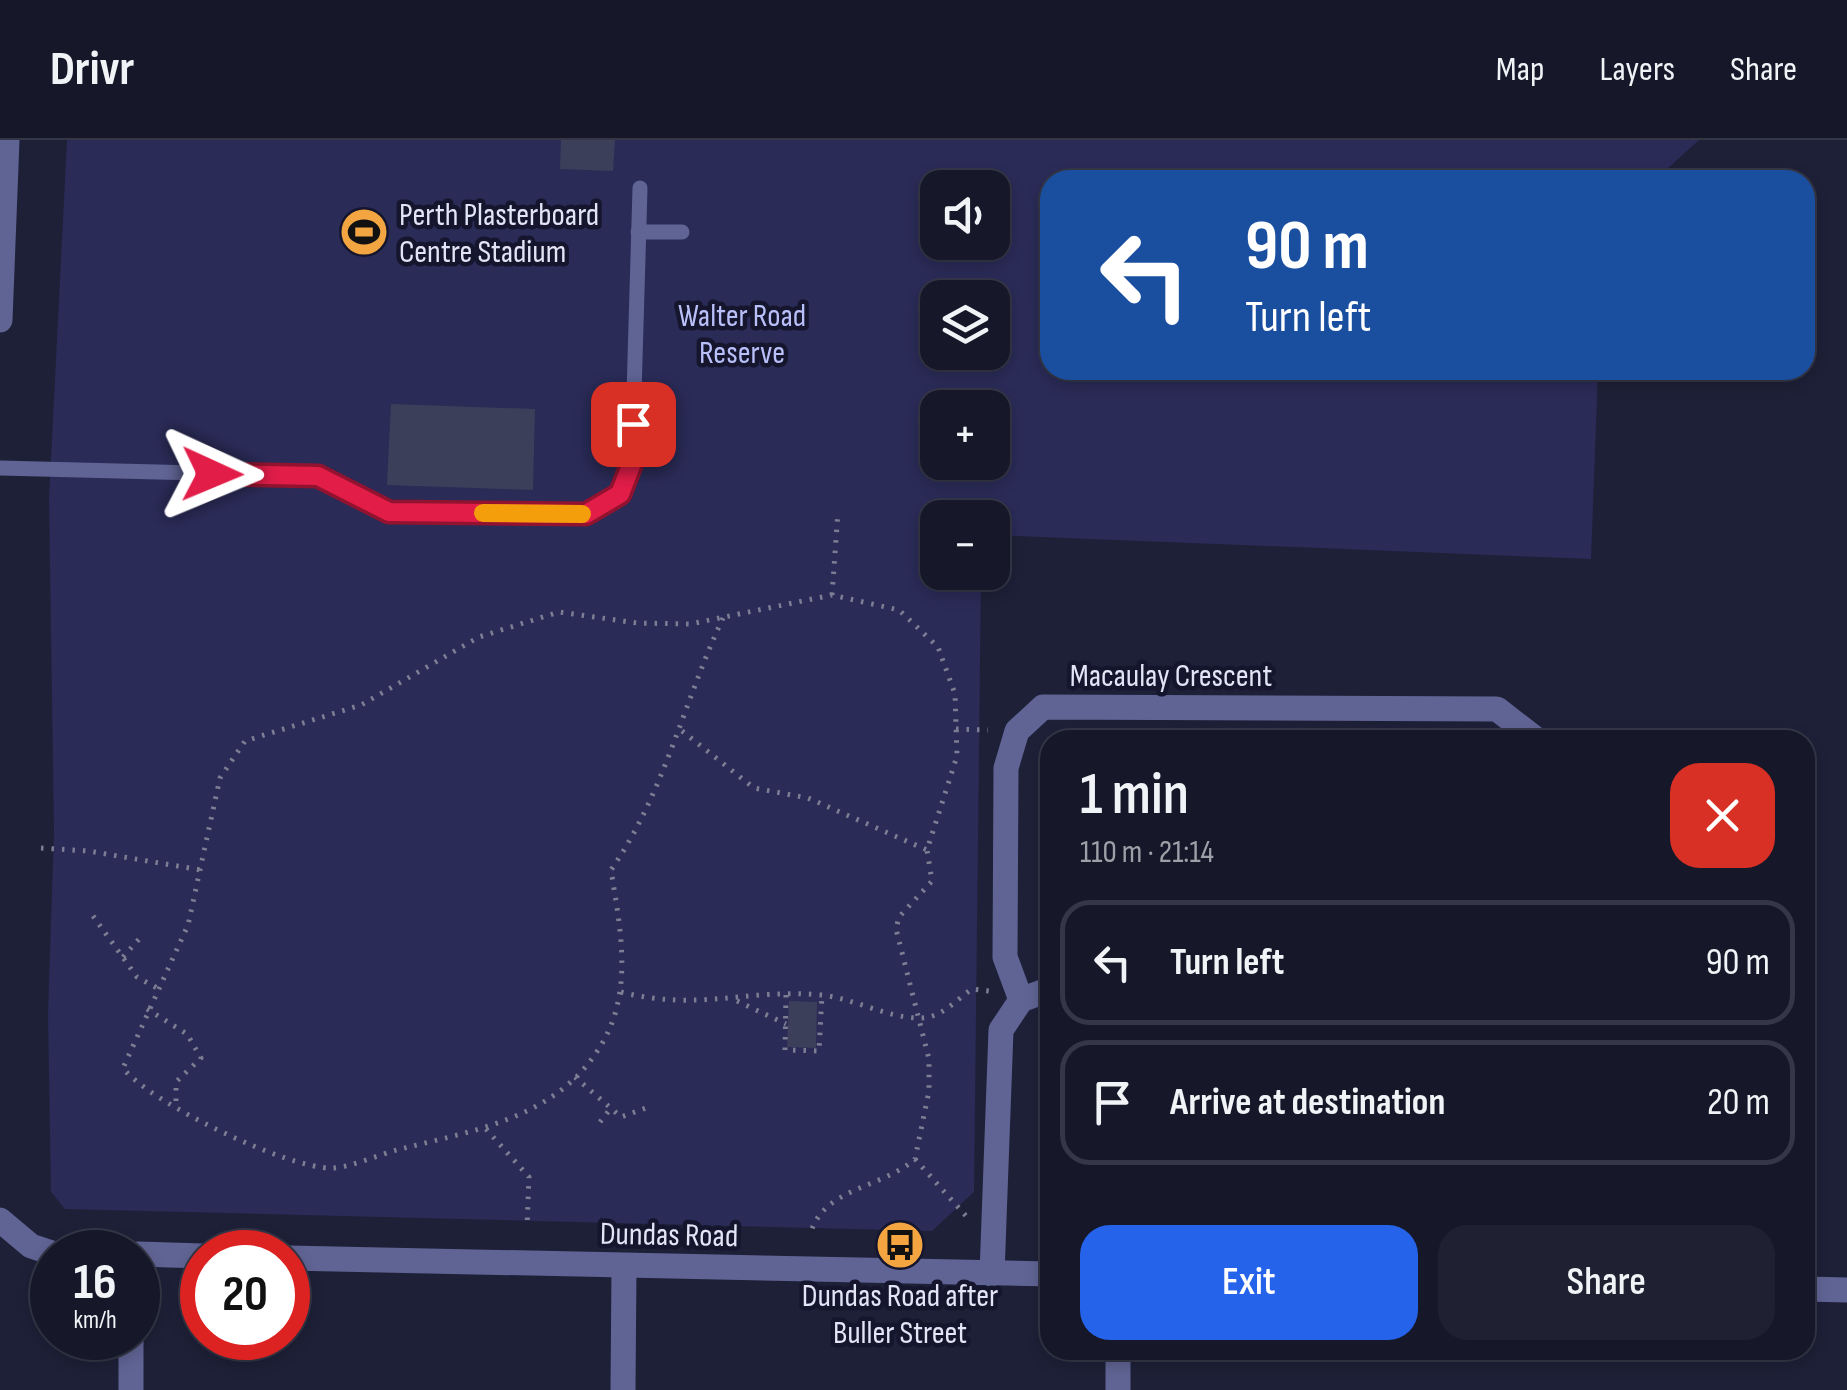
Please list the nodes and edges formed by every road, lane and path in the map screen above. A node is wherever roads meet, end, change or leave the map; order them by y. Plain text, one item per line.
1 (7, 140) edge
2 (640, 188) dead end
3 (638, 232) junction
4 (682, 232) dead end
5 (0, 320) edge
6 (0, 468) edge
7 (838, 512) dead end
8 (832, 596) junction
9 (723, 618) junction
10 (1524, 730) edge
11 (682, 731) junction
12 (40, 848) dead end
13 (927, 850) junction
14 (201, 870) junction
15 (93, 916) dead end
16 (140, 938) dead end
17 (123, 957) junction
18 (157, 988) junction
19 (622, 992) junction
20 (1040, 993) edge
21 (786, 995) junction
22 (822, 995) junction
23 (734, 1000) junction
24 (1020, 1000) junction
25 (147, 1010) junction
26 (920, 1018) junction
27 (786, 1024) junction
28 (575, 1077) junction
29 (611, 1108) junction
30 (646, 1108) dead end
31 (176, 1109) junction
32 (600, 1122) dead end
33 (486, 1129) junction
34 (915, 1159) junction
35 (970, 1219) dead end
36 (0, 1220) edge
37 (527, 1227) dead end
38 (810, 1235) dead end
39 (30, 1245) edge
40 (310, 1259) edge
41 (624, 1266) junction
42 (992, 1274) junction
43 (1040, 1274) edge
44 (1815, 1289) edge
45 (1847, 1290) edge
46 (131, 1360) edge
47 (1118, 1360) edge
48 (131, 1390) edge
49 (624, 1390) edge
50 (1118, 1390) edge

1 - 5 street
2 - 3 lane
3 - 4 lane
3 - 6 lane
7 - 8 path
8 - 9 path
8 - 13 path
9 - 11 path
9 - 14 path
10 - 24 street, Macaulay Crescent
11 - 13 path
11 - 19 path
12 - 14 path
13 - 26 path
14 - 18 path
15 - 17 path
16 - 17 path
17 - 18 path
18 - 25 path
19 - 23 path
19 - 28 path
20 - 24 street
21 - 22 path
21 - 23 path
21 - 27 path
22 - 26 path
22 - 27 path
23 - 27 path
24 - 26 path
24 - 42 street
25 - 31 path
25 - 31 path
26 - 34 path
28 - 29 path
28 - 33 path
29 - 30 path
29 - 32 path
31 - 33 path
33 - 37 path
34 - 35 path
34 - 38 path
36 - 39 street
40 - 41 street, Dundas Road
41 - 42 street, Dundas Road
41 - 49 street
42 - 43 street, Dundas Road
44 - 45 street
46 - 48 street
47 - 50 street

